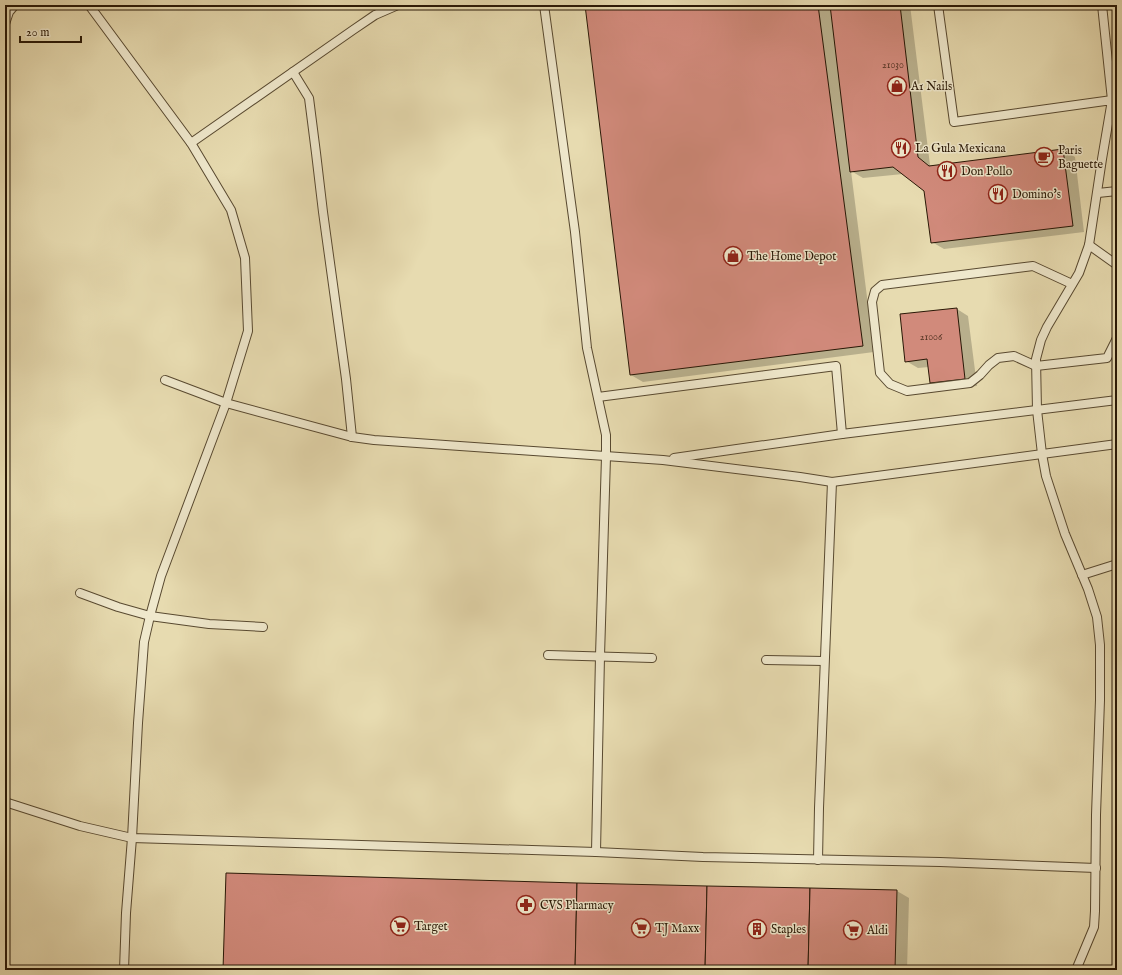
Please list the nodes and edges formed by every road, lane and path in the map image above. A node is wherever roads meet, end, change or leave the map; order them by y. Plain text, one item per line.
1 (16, 5) edge
2 (89, 5) edge
3 (398, 5) edge
4 (544, 5) edge
5 (938, 5) edge
6 (1102, 5) edge
7 (5, 24) edge
8 (293, 72) junction
9 (1112, 100) junction
10 (191, 143) junction
11 (1117, 191) edge
12 (1098, 194) junction
13 (1090, 245) junction
14 (1117, 265) edge
15 (1072, 284) junction
16 (1117, 338) edge
17 (1036, 366) junction
18 (165, 380) dead end
19 (598, 397) junction
20 (1117, 400) edge
21 (226, 403) junction
22 (1037, 410) junction
23 (842, 434) junction
24 (352, 437) junction
25 (1117, 444) edge
26 (1042, 454) junction
27 (606, 457) junction
28 (663, 460) junction
29 (832, 482) junction
30 (1117, 564) edge
31 (1082, 575) junction
32 (80, 593) dead end
33 (150, 616) junction
34 (263, 627) dead end
35 (548, 655) dead end
36 (600, 656) junction
37 (652, 658) dead end
38 (766, 660) dead end
39 (824, 661) junction
40 (5, 802) edge
41 (132, 838) junction
42 (596, 852) junction
43 (818, 860) junction
44 (1096, 868) junction
45 (124, 970) edge
46 (1076, 970) edge

1 - 7 lane
2 - 10 lane
3 - 8 lane
4 - 19 lane
5 - 9 lane
6 - 9 lane
8 - 10 lane
8 - 24 lane
9 - 12 lane
10 - 21 lane
11 - 12 lane
12 - 13 lane
13 - 14 lane
13 - 15 lane
15 - 17 lane
15 - 17 lane
16 - 17 lane
17 - 22 lane
18 - 21 lane
19 - 23 lane
19 - 27 lane
20 - 22 lane
21 - 24 lane
21 - 33 lane
22 - 23 lane
22 - 26 lane
23 - 28 lane
24 - 27 lane
25 - 26 lane
26 - 29 lane
26 - 31 lane
27 - 28 lane
27 - 36 lane
28 - 29 lane
29 - 39 lane
30 - 31 lane
31 - 44 lane
32 - 33 lane
33 - 34 lane
33 - 41 lane
35 - 36 lane
36 - 37 lane
36 - 42 lane
38 - 39 lane
39 - 43 lane
40 - 41 lane
41 - 42 lane
41 - 45 lane
42 - 43 lane
43 - 44 lane
44 - 46 lane

